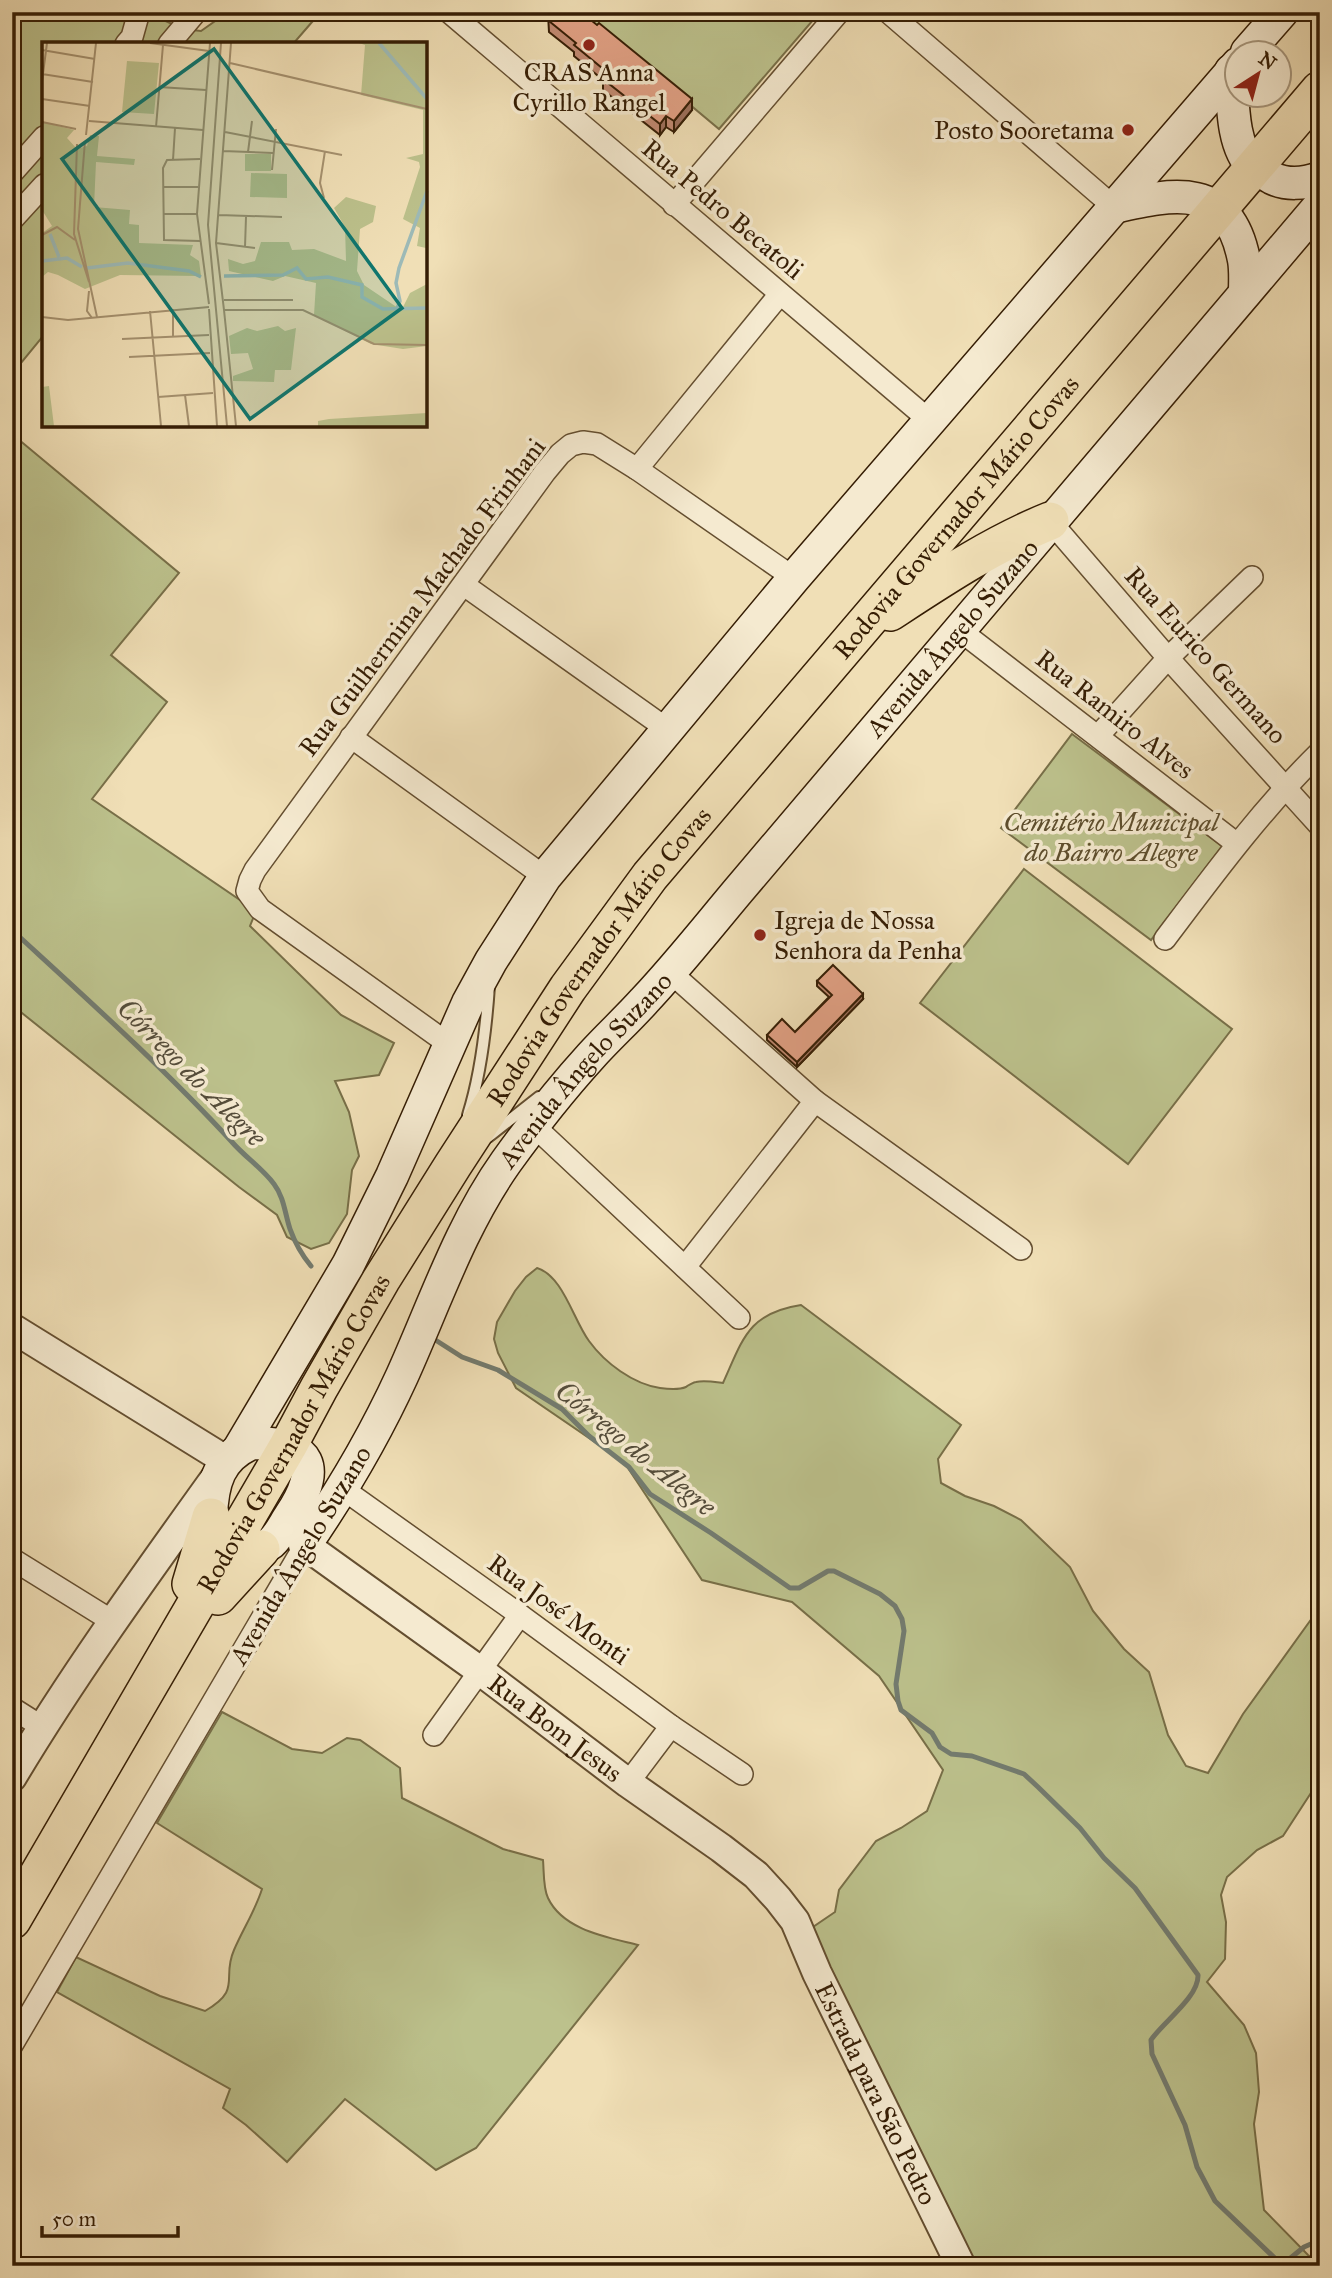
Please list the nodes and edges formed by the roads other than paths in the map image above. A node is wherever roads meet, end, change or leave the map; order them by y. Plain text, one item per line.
1 (139, 12) edge
2 (196, 12) edge
3 (449, 12) edge
4 (839, 12) edge
5 (888, 12) edge
6 (1282, 12) edge
7 (1260, 38) edge
8 (128, 42) edge
9 (171, 42) edge
10 (1224, 80) edge
11 (1320, 90) edge
12 (1234, 108) edge
13 (42, 139) edge
14 (1253, 168) junction
15 (12, 173) edge
16 (1320, 178) edge
17 (42, 187) edge
18 (674, 205) junction
19 (1320, 205) edge
20 (1114, 207) junction
21 (1219, 208) junction
22 (12, 220) edge
23 (1245, 293) junction
24 (780, 294) junction
25 (929, 421) junction
26 (637, 469) junction
27 (1050, 521) junction
28 (1252, 577) dead end
29 (794, 578) junction
30 (464, 585) junction
31 (958, 629) junction
32 (857, 634) junction
33 (1168, 658) junction
34 (667, 729) junction
35 (1098, 736) junction
36 (351, 737) junction
37 (1320, 752) edge
38 (1285, 786) junction
39 (1320, 826) edge
40 (1237, 844) junction
41 (545, 877) junction
42 (1165, 939) dead end
43 (491, 961) junction
44 (670, 972) junction
45 (450, 1045) junction
46 (590, 1056) junction
47 (815, 1101) junction
48 (534, 1126) junction
49 (453, 1165) junction
50 (1021, 1250) dead end
51 (685, 1267) junction
52 (739, 1318) dead end
53 (12, 1328) edge
54 (258, 1456) junction
55 (343, 1489) junction
56 (295, 1509) junction
57 (244, 1538) junction
58 (305, 1545) junction
59 (12, 1559) edge
60 (520, 1615) junction
61 (112, 1621) junction
62 (480, 1670) junction
63 (12, 1708) edge
64 (671, 1726) junction
65 (42, 1727) junction
66 (434, 1735) dead end
67 (742, 1774) dead end
68 (12, 1777) edge
69 (628, 1783) junction
70 (12, 1920) edge
71 (795, 1921) joint
72 (12, 2045) edge
73 (961, 2266) edge

1 - 8 street
2 - 9 street
3 - 18 street, Rua Pedro Becatoli
4 - 18 street
5 - 20 street
6 - 7 main road
10 - 20 main road
11 - 14 highway, Rodovia Governador Mário Covas
12 - 14 main road
13 - 15 street
14 - 16 main road
14 - 21 highway, Rodovia Governador Mário Covas
17 - 22 street
18 - 24 street, Rua Pedro Becatoli
19 - 23 main road, Avenida Ângelo Suzano
20 - 21 main road
20 - 25 main road
21 - 23 main road
21 - 32 highway, Rodovia Governador Mário Covas
23 - 27 main road, Avenida Ângelo Suzano
24 - 25 street, Rua Pedro Becatoli
24 - 26 street
25 - 29 main road
26 - 29 street
26 - 30 street, Rua Guilhermina Machado Frinhani
27 - 31 main road, Avenida Ângelo Suzano
27 - 32 highway
27 - 33 street, Rua Eurico Germano
28 - 33 street
29 - 34 main road
30 - 34 street
30 - 36 street, Rua Guilhermina Machado Frinhani
31 - 35 street, Rua Ramiro Alves
31 - 44 main road, Avenida Ângelo Suzano
32 - 49 highway, Rodovia Governador Mário Covas
33 - 35 street
33 - 38 street, Rua Eurico Germano
34 - 41 main road
35 - 40 street, Rua Ramiro Alves
36 - 41 street
36 - 45 street, Rua Guilhermina Machado Frinhani
37 - 38 street
38 - 39 street, Rua Eurico Germano
38 - 40 street
40 - 42 street
41 - 43 main road
43 - 45 main road
43 - 49 lane
44 - 46 main road, Avenida Ângelo Suzano
44 - 47 street
45 - 54 main road
46 - 48 main road, Avenida Ângelo Suzano
46 - 49 lane
47 - 50 street
47 - 51 street
48 - 51 street
48 - 55 main road, Avenida Ângelo Suzano
49 - 54 highway, Rodovia Governador Mário Covas
51 - 52 street
53 - 54 street
54 - 56 main road
54 - 57 highway, Rodovia Governador Mário Covas
54 - 57 main road
54 - 61 street
55 - 58 main road, Avenida Ângelo Suzano
55 - 60 street, Rua José Monti
56 - 57 main road
56 - 58 main road
57 - 58 main road
57 - 70 highway, Rodovia Governador Mário Covas
58 - 62 street, Rua Bom Jesus
58 - 72 street, Avenida Ângelo Suzano
59 - 61 street
60 - 62 street
60 - 64 street, Rua José Monti
61 - 65 street
62 - 66 street
62 - 69 street, Rua Bom Jesus
63 - 65 street
64 - 67 street, Rua José Monti
64 - 69 street
65 - 68 street
69 - 71 street, Rua Bom Jesus
71 - 73 street, Estrada para São Pedro

